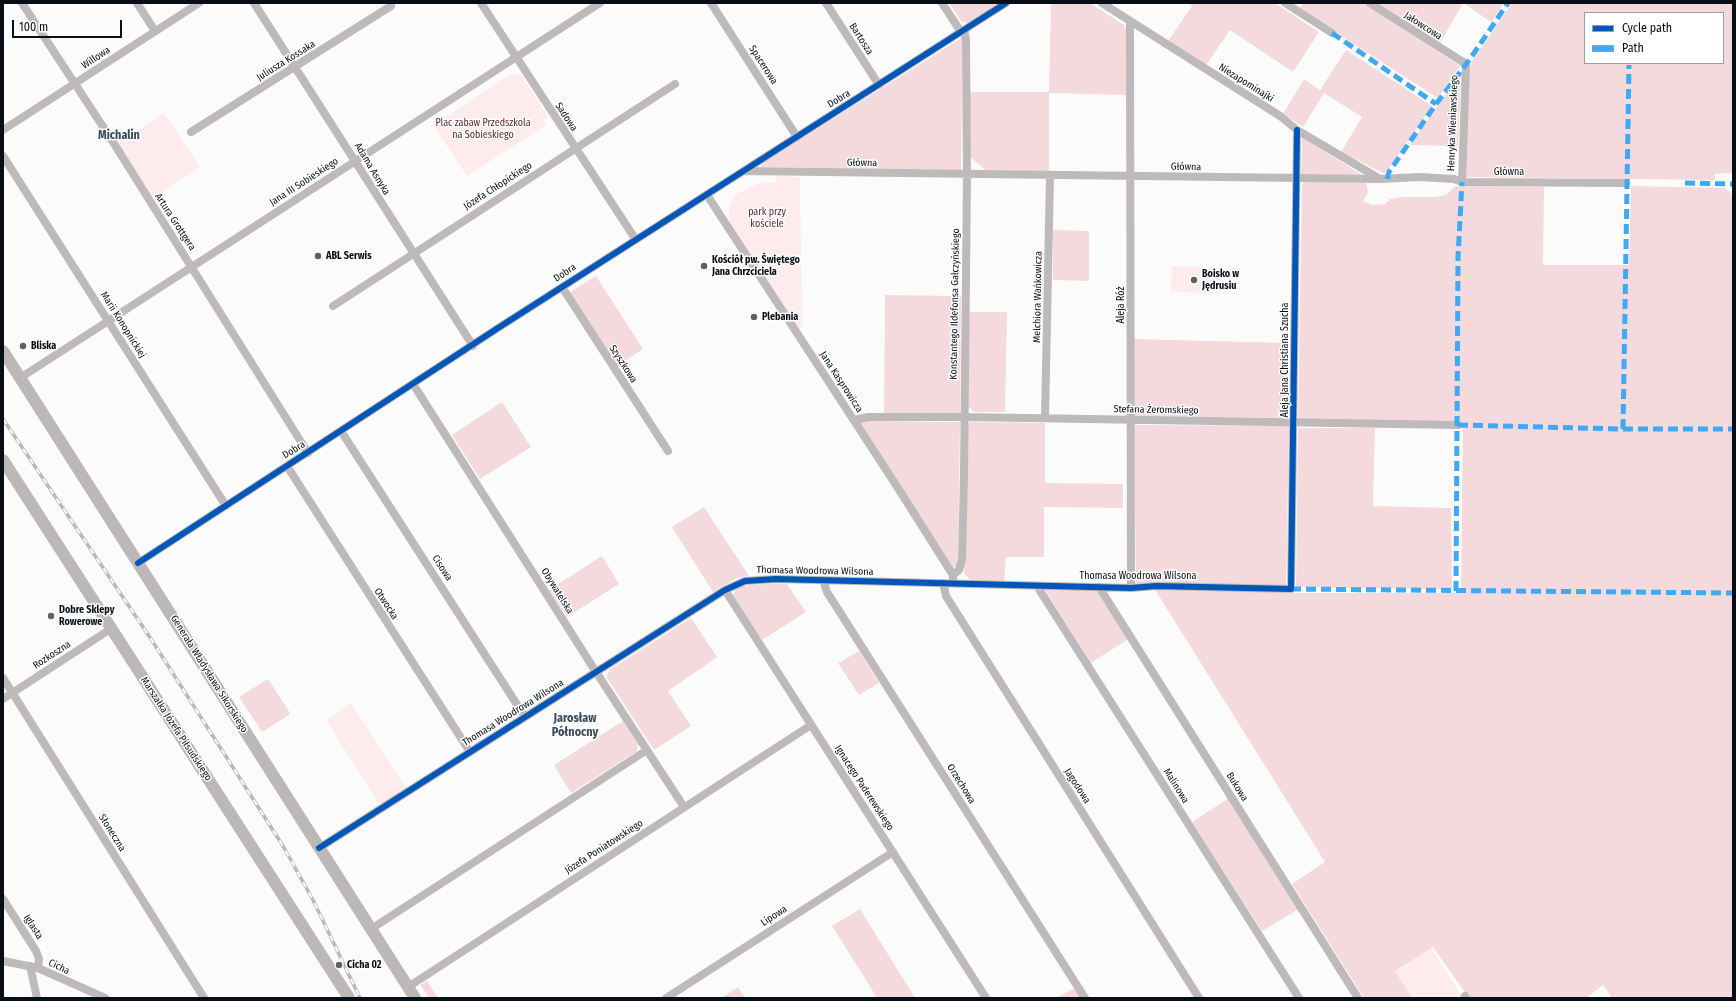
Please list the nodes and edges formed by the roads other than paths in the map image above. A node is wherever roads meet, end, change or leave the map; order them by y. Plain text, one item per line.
1 (22, 3) edge
2 (138, 3) edge
3 (199, 3) edge
4 (254, 3) edge
5 (481, 3) edge
6 (600, 3) edge
7 (711, 3) edge
8 (826, 3) edge
9 (942, 3) edge
10 (1006, 3) edge
11 (1102, 3) edge
12 (1285, 3) edge
13 (1370, 3) edge
14 (391, 6) dead end
15 (1130, 22) junction
16 (155, 31) junction
17 (962, 31) junction
18 (1332, 34) dead end
19 (516, 57) junction
20 (1466, 64) joint
21 (295, 67) junction
22 (74, 84) junction
23 (675, 84) dead end
24 (879, 85) junction
25 (3, 130) edge
26 (1297, 130) junction
27 (191, 132) dead end
28 (797, 137) junction
29 (574, 148) junction
30 (3, 156) edge
31 (355, 161) junction
32 (744, 171) junction
33 (967, 174) junction
34 (1050, 176) junction
35 (1131, 176) junction
36 (1296, 178) junction
37 (1380, 179) junction
38 (1462, 182) junction
39 (1626, 183) dead end
40 (707, 195) junction
41 (636, 240) junction
42 (413, 254) junction
43 (192, 267) junction
44 (562, 287) junction
45 (333, 306) dead end
46 (109, 321) junction
47 (473, 346) junction
48 (3, 351) edge
49 (20, 378) junction
50 (414, 384) junction
51 (964, 417) junction
52 (1045, 418) junction
53 (1130, 419) junction
54 (854, 420) junction
55 (1294, 423) junction
56 (1458, 425) dead end
57 (341, 431) junction
58 (668, 451) dead end
59 (308, 453) junction
60 (3, 460) edge
61 (287, 466) junction
62 (226, 506) junction
63 (138, 563) junction
64 (953, 579) junction
65 (823, 580) junction
66 (943, 583) junction
67 (1037, 586) junction
68 (1099, 587) junction
69 (1131, 588) junction
70 (725, 590) junction
71 (1292, 590) joint
72 (112, 628) junction
73 (596, 672) junction
74 (3, 678) edge
75 (12, 693) junction
76 (3, 699) edge
77 (525, 717) junction
78 (811, 724) junction
79 (647, 750) junction
80 (470, 752) junction
81 (684, 807) junction
82 (319, 848) junction
83 (893, 852) junction
84 (3, 899) edge
85 (371, 929) junction
86 (3, 961) edge
87 (34, 967) junction
88 (408, 987) junction
89 (37, 998) edge
90 (105, 998) edge
91 (204, 998) edge
92 (349, 998) edge
93 (415, 998) edge
94 (666, 998) edge
95 (986, 998) edge
96 (1085, 998) edge
97 (1199, 998) edge
98 (1299, 998) edge
99 (1358, 998) edge

1 - 22 street, Artura Grottgera
2 - 16 street
3 - 16 street, Willowa
4 - 21 street, Adama Asnyka
5 - 19 street, Sadowa
6 - 19 street, Jana III Sobieskiego
7 - 28 street, Spacerowa
8 - 24 street, Bartosza
9 - 17 street
10 - 17 street, Dobra
11 - 15 street, Niezapominajki
12 - 18 street
13 - 20 street, Jałowcowa
14 - 21 street, Juliusza Kossaka
15 - 26 street, Niezapominajki
15 - 35 street, Aleja Róż
16 - 22 street, Willowa
17 - 24 street, Dobra
17 - 33 street, Konstantego Ildefonsa Gałczyńskiego
19 - 29 street, Sadowa
19 - 31 street, Jana III Sobieskiego
20 - 38 street, Henryka Wieniawskiego
21 - 27 street, Juliusza Kossaka
21 - 31 street, Adama Asnyka
22 - 25 street, Willowa
22 - 43 street, Artura Grottgera
23 - 29 street, Józefa Chłopickiego
24 - 28 street, Dobra
26 - 36 street, Aleja Jana Christiana Szucha
26 - 37 street, Niezapominajki
28 - 32 street, Dobra
29 - 41 street, Sadowa
29 - 42 street, Józefa Chłopickiego
30 - 46 street, Marii Konopnickiej
31 - 42 street, Adama Asnyka
31 - 43 street, Jana III Sobieskiego
32 - 33 street, Główna
32 - 40 street, Dobra
33 - 34 street, Główna
33 - 51 street, Konstantego Ildefonsa Gałczyńskiego
34 - 35 street, Główna
34 - 52 street, Melchiora Wańkowicza
35 - 36 street, Główna
35 - 53 street, Aleja Róż
36 - 37 street, Główna
36 - 55 street, Aleja Jana Christiana Szucha
37 - 38 street, Główna
38 - 39 street, Główna
40 - 41 street, Dobra
40 - 54 street, Jana Kasprowicza
41 - 44 street, Dobra
42 - 45 street, Józefa Chłopickiego
42 - 47 street, Adama Asnyka
43 - 46 street, Jana III Sobieskiego
43 - 59 street, Artura Grottgera
44 - 47 street, Dobra
44 - 58 street, Szyszkowa
46 - 49 street, Jana III Sobieskiego
46 - 62 street, Marii Konopnickiej
47 - 50 street, Dobra
48 - 49 main road, Generała Władysława Sikorskiego
49 - 63 main road, Generała Władysława Sikorskiego
50 - 57 street, Dobra
50 - 73 street, Obywatelska
51 - 52 street, Stefana Żeromskiego
51 - 54 street, Stefana Żeromskiego
51 - 64 street, Konstantego Ildefonsa Gałczyńskiego
52 - 53 street, Stefana Żeromskiego
53 - 55 street, Stefana Żeromskiego
53 - 69 street, Aleja Róż
54 - 64 street, Jana Kasprowicza
55 - 56 street, Stefana Żeromskiego
55 - 71 street, Aleja Jana Christiana Szucha
57 - 59 street, Dobra
57 - 77 street, Cisowa
59 - 61 street, Dobra
60 - 72 main road, Marszałka Józefa Piłsudskiego
61 - 62 street, Dobra
61 - 80 street, Otwocka
62 - 63 street, Dobra
63 - 82 main road, Generała Władysława Sikorskiego
64 - 66 street, Thomasa Woodrowa Wilsona
64 - 67 street, Thomasa Woodrowa Wilsona
65 - 66 street, Thomasa Woodrowa Wilsona
65 - 70 street, Thomasa Woodrowa Wilsona
65 - 96 street, Orzechowa
66 - 97 street, Jagodowa
67 - 68 street, Thomasa Woodrowa Wilsona
67 - 98 street, Malinowa
68 - 69 street, Thomasa Woodrowa Wilsona
68 - 99 street, Bukowa
69 - 71 street, Thomasa Woodrowa Wilsona
70 - 73 street, Thomasa Woodrowa Wilsona
70 - 78 street, Ignacego Paderewskiego
72 - 75 street, Rozkoszna
72 - 92 main road, Marszałka Józefa Piłsudskiego
73 - 77 street, Thomasa Woodrowa Wilsona
73 - 79 street, Obywatelska
74 - 75 street, Słoneczna
75 - 76 street, Rozkoszna
75 - 91 street, Słoneczna
77 - 80 street, Thomasa Woodrowa Wilsona
78 - 81 street, Józefa Poniatowskiego
78 - 83 street, Ignacego Paderewskiego
79 - 81 street, Obywatelska
79 - 85 street
80 - 82 street, Thomasa Woodrowa Wilsona
81 - 88 street, Józefa Poniatowskiego
82 - 85 main road, Generała Władysława Sikorskiego
83 - 94 street, Lipowa
83 - 95 street, Ignacego Paderewskiego
84 - 87 street, Iglasta
85 - 88 main road, Generała Władysława Sikorskiego
86 - 87 street, Cicha
87 - 89 street, Iglasta
87 - 90 street, Cicha
88 - 93 main road, Generała Władysława Sikorskiego

